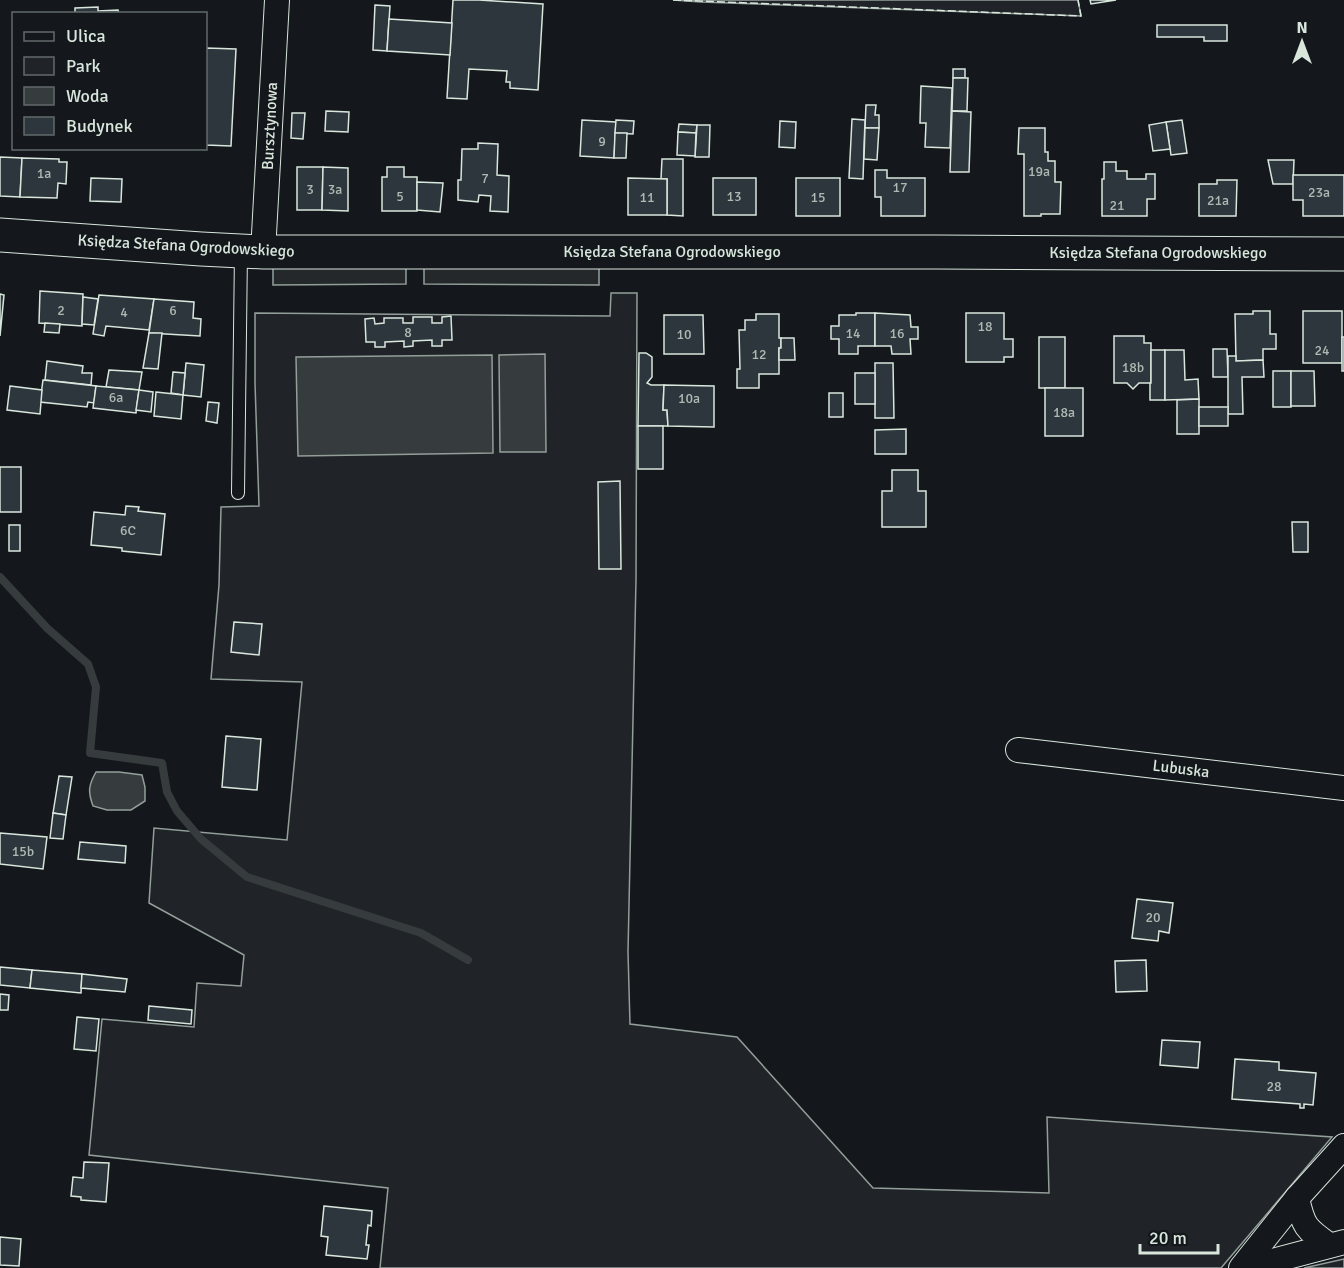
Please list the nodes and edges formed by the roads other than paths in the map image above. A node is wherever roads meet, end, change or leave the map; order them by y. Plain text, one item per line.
1 (277, 0) edge
2 (0, 235) edge
3 (252, 251) junction
4 (1344, 254) edge
5 (238, 493) dead end
6 (1018, 750) dead end
7 (1344, 788) edge
8 (1344, 1146) edge
9 (1297, 1198) junction
10 (1336, 1244) edge
11 (1241, 1268) edge
12 (1246, 1268) edge

1 - 3 street, Bursztynowa
2 - 3 street, Księdza Stefana Ogrodowskiego
3 - 4 street, Księdza Stefana Ogrodowskiego
3 - 5 lane
6 - 7 street, Lubuska
8 - 9 street
9 - 10 street
9 - 11 street
10 - 12 street

